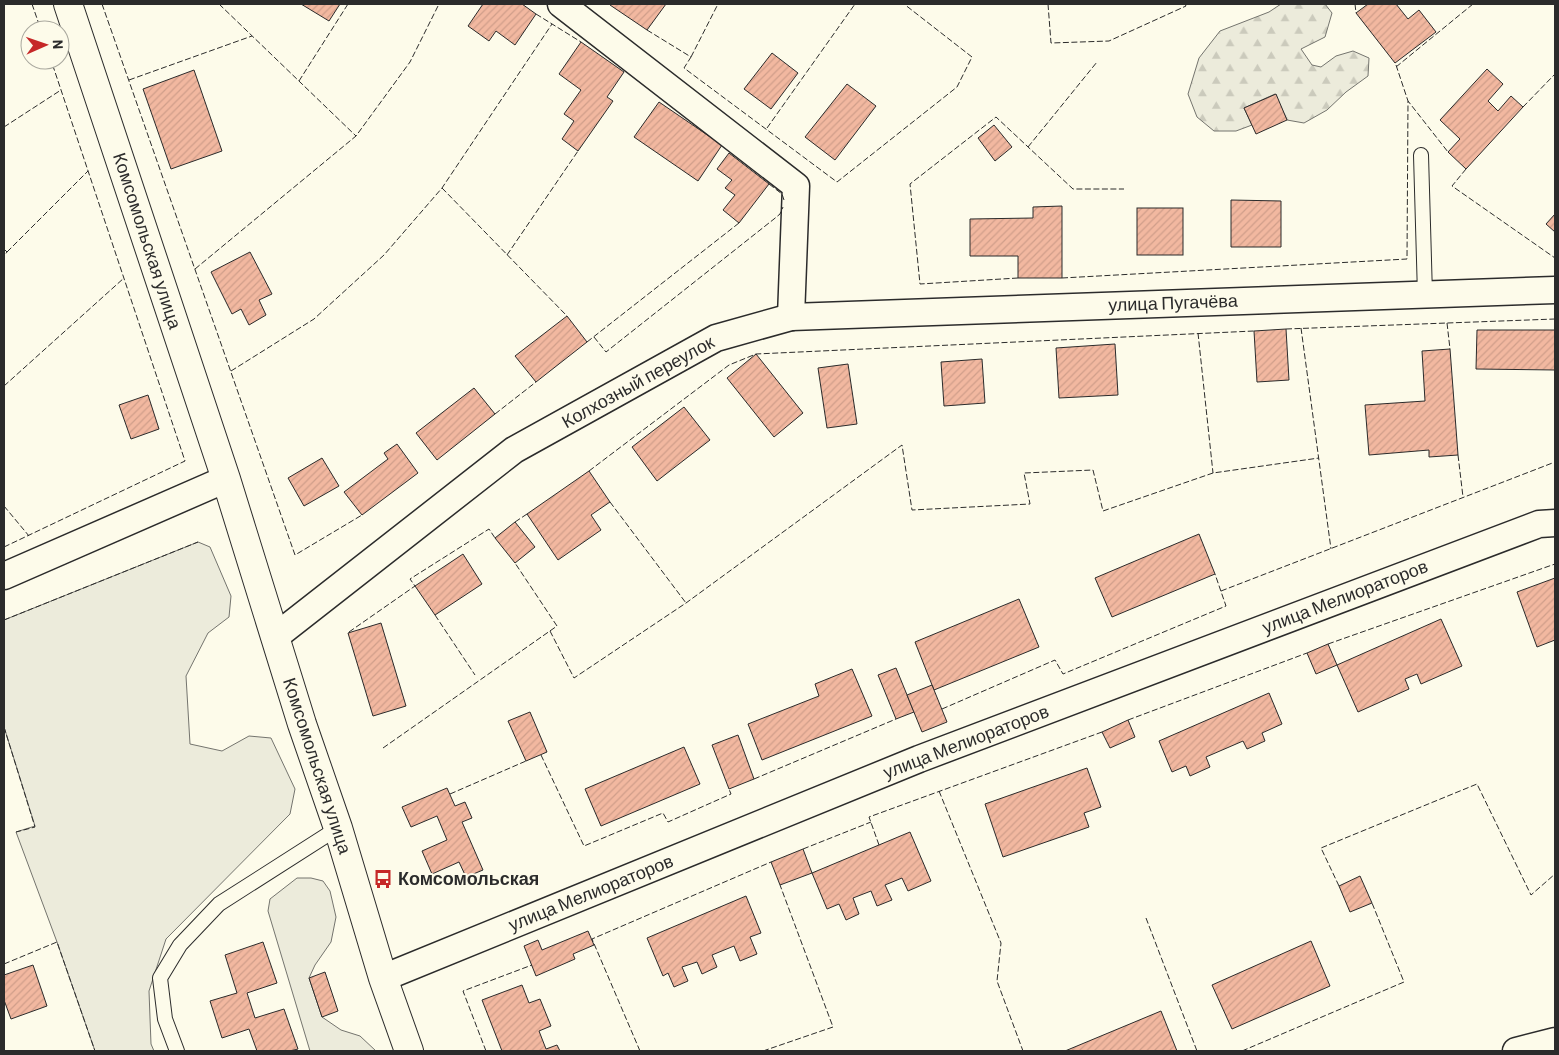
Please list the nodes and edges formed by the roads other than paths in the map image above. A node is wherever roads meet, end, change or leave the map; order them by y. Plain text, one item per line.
1 (68, 4) edge
2 (561, 4) edge
3 (1421, 156) dead end
4 (1555, 290) edge
5 (1425, 294) junction
6 (791, 317) junction
7 (226, 479) junction
8 (1555, 523) edge
9 (4, 576) edge
10 (275, 637) junction
11 (338, 828) junction
12 (383, 978) junction
13 (1555, 1041) edge
14 (177, 1051) edge
15 (409, 1051) edge
16 (1516, 1051) edge

1 - 7 main road, Комсомольская улица
2 - 6 street
3 - 5 lane
4 - 5 street, улица Пугачёва
5 - 6 street, улица Пугачёва
6 - 10 street, Колхозный переулок
7 - 9 street
7 - 10 main road, Комсомольская улица
8 - 12 street, улица Мелиораторов
10 - 11 main road, Комсомольская улица
11 - 12 main road, Комсомольская улица
11 - 14 lane
12 - 15 main road, Комсомольская улица
13 - 16 street

